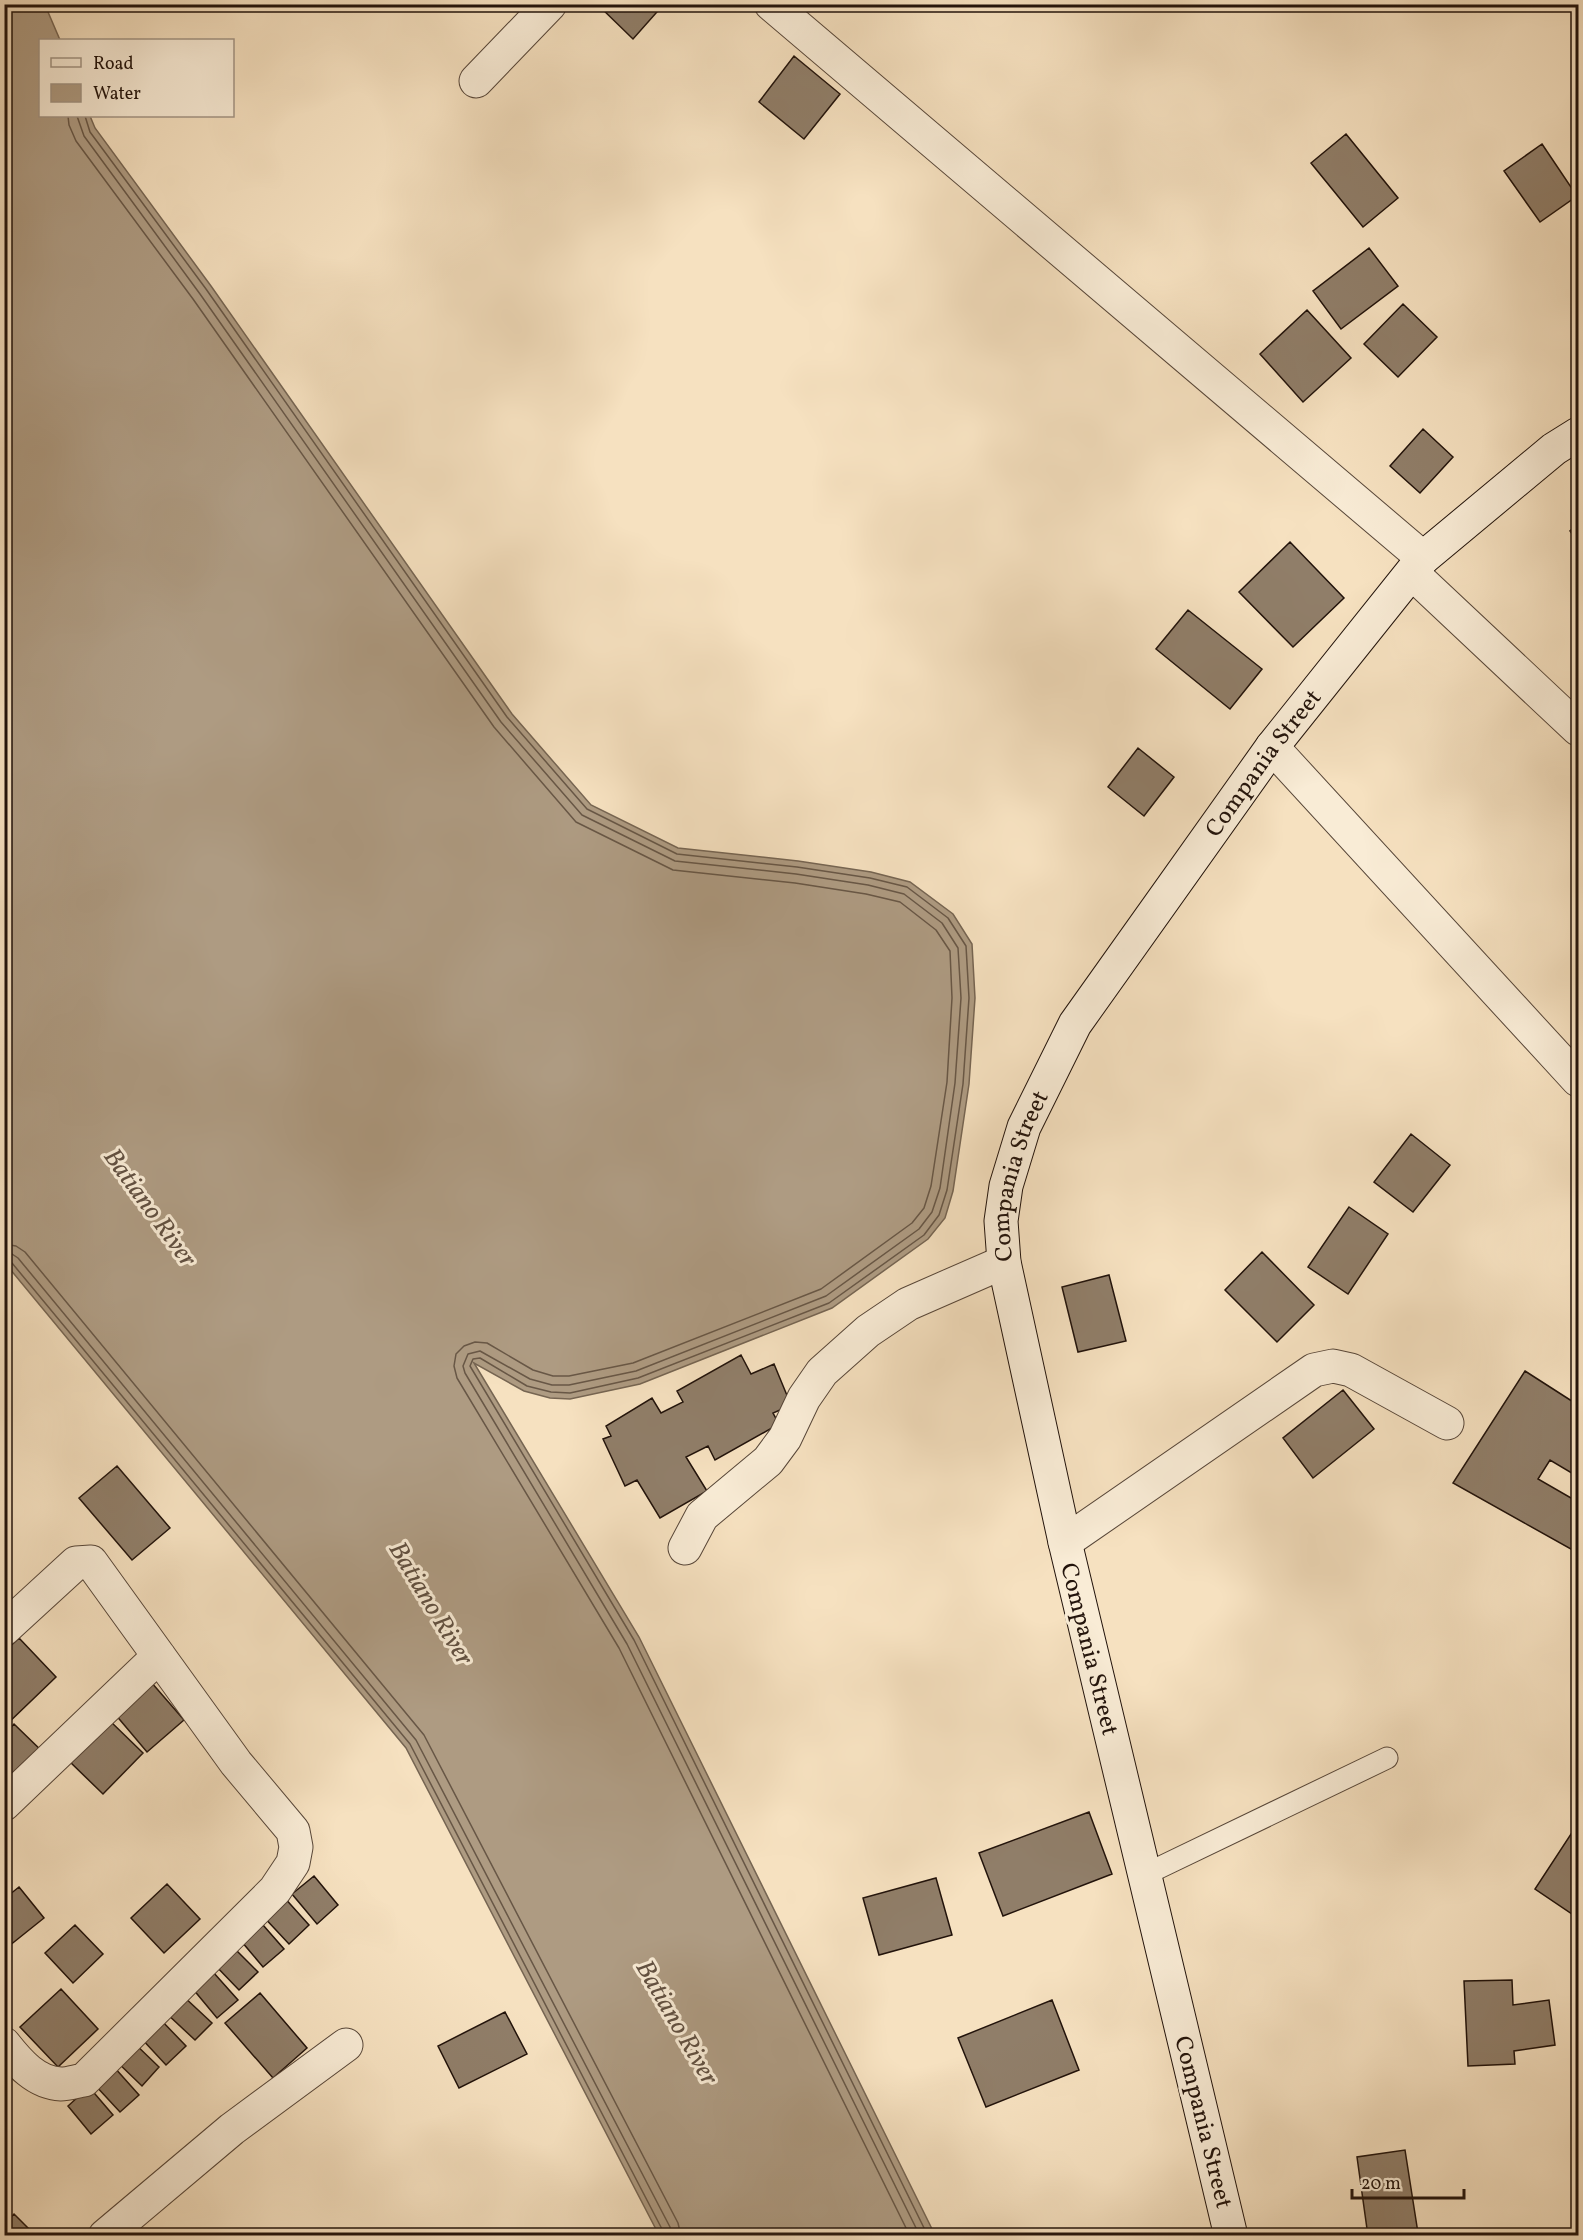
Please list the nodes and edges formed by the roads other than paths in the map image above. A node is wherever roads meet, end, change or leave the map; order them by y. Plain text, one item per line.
1 (550, 4) edge
2 (771, 4) edge
3 (476, 81) dead end
4 (1578, 434) edge
5 (1418, 565) junction
6 (1578, 729) edge
7 (1272, 747) junction
8 (1578, 1080) edge
9 (1004, 1262) junction
10 (1447, 1423) dead end
11 (1065, 1542) junction
12 (685, 1548) dead end
13 (4, 1629) edge
14 (159, 1656) junction
15 (1388, 1758) dead end
16 (4, 1804) edge
17 (1144, 1875) junction
18 (4, 2044) edge
19 (346, 2045) dead end
20 (105, 2235) edge
21 (1231, 2235) edge

1 - 3 street
2 - 5 street
4 - 5 street, Compania Street
5 - 6 street
5 - 7 street, Compania Street
7 - 8 street
7 - 9 street, Compania Street
9 - 11 street, Compania Street
9 - 12 street
10 - 11 street
11 - 17 street, Compania Street
13 - 14 street
14 - 16 street
14 - 18 street
15 - 17 lane
17 - 21 street, Compania Street
19 - 20 street

